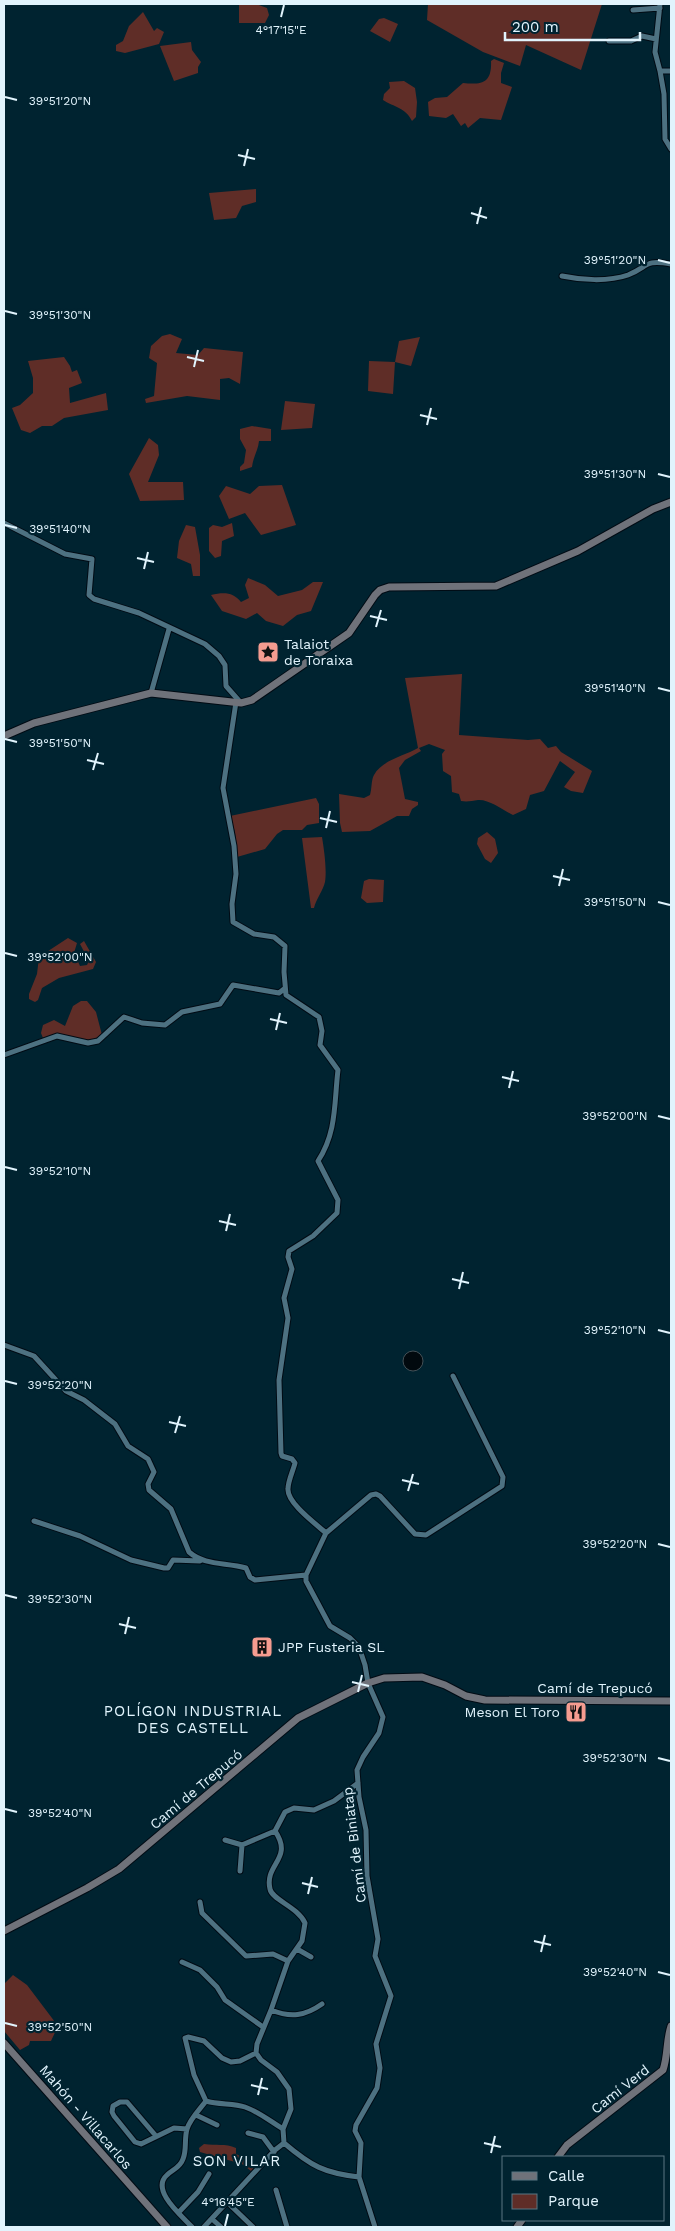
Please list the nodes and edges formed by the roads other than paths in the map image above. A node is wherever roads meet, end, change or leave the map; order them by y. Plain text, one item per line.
1 (660, 6) edge
2 (633, 10) dead end
3 (656, 39) junction
4 (609, 41) dead end
5 (660, 71) junction
6 (671, 71) edge
7 (671, 119) edge
8 (664, 123) junction
9 (671, 149) edge
10 (671, 264) edge
11 (562, 276) dead end
12 (671, 502) edge
13 (4, 523) edge
14 (169, 629) junction
15 (151, 693) junction
16 (239, 702) junction
17 (4, 736) edge
18 (284, 989) junction
19 (4, 1055) edge
20 (4, 1345) edge
21 (453, 1376) dead end
22 (34, 1521) dead end
23 (326, 1533) junction
24 (200, 1561) junction
25 (306, 1575) junction
26 (368, 1683) junction
27 (671, 1701) edge
28 (358, 1783) junction
29 (275, 1831) junction
30 (225, 1840) dead end
31 (242, 1845) junction
32 (240, 1871) dead end
33 (200, 1902) dead end
34 (4, 1931) edge
35 (297, 1949) junction
36 (311, 1957) dead end
37 (288, 1961) junction
38 (182, 1962) dead end
39 (322, 2004) dead end
40 (272, 2010) junction
41 (671, 2026) edge
42 (263, 2027) junction
43 (4, 2043) edge
44 (256, 2053) junction
45 (206, 2100) junction
46 (196, 2115) junction
47 (217, 2125) dead end
48 (187, 2129) junction
49 (283, 2129) junction
50 (248, 2133) dead end
51 (156, 2136) junction
52 (284, 2143) junction
53 (274, 2152) junction
54 (559, 2156) edge
55 (209, 2174) dead end
56 (360, 2177) junction
57 (276, 2190) dead end
58 (227, 2202) junction
59 (149, 2208) junction
60 (179, 2212) junction
61 (212, 2219) junction
62 (160, 2227) edge
63 (167, 2227) edge
64 (192, 2227) edge
65 (204, 2227) edge
66 (221, 2227) edge
67 (253, 2227) edge
68 (287, 2227) edge
69 (375, 2227) edge

1 - 2 street
1 - 3 street
3 - 4 street
3 - 5 street
5 - 6 street
5 - 8 street
7 - 8 street
8 - 9 street
10 - 11 street
12 - 16 main road
13 - 14 street
14 - 15 street
14 - 16 street
15 - 16 main road
15 - 17 main road
16 - 18 street
18 - 19 street
18 - 23 street
20 - 24 street
21 - 23 street
22 - 24 street
23 - 25 street
24 - 25 street
25 - 26 street, Camí de Biniatap
26 - 27 main road, Camí de Trepucó
26 - 28 street, Camí de Biniatap
26 - 34 main road, Camí de Trepucó
28 - 29 street
28 - 56 street, Camí de Biniatap
29 - 31 street
29 - 35 street
30 - 31 street
31 - 32 street
33 - 37 street
35 - 36 street
35 - 37 street
37 - 40 street
38 - 42 street
39 - 40 street
40 - 42 street
41 - 54 main road, Camí Verd
42 - 44 street
43 - 59 main road, Mahón - Villacarlos
44 - 45 street
44 - 49 street
45 - 46 street
45 - 49 street
46 - 47 street
46 - 48 street
48 - 51 street
48 - 60 street
49 - 52 street
50 - 53 street
51 - 51 street
52 - 53 street
52 - 56 street
53 - 58 street
55 - 60 street
56 - 69 street, Camí de Biniatap
57 - 68 street
58 - 61 street
58 - 67 street
59 - 62 main road
59 - 63 main road
60 - 64 street
61 - 65 street
61 - 66 street

